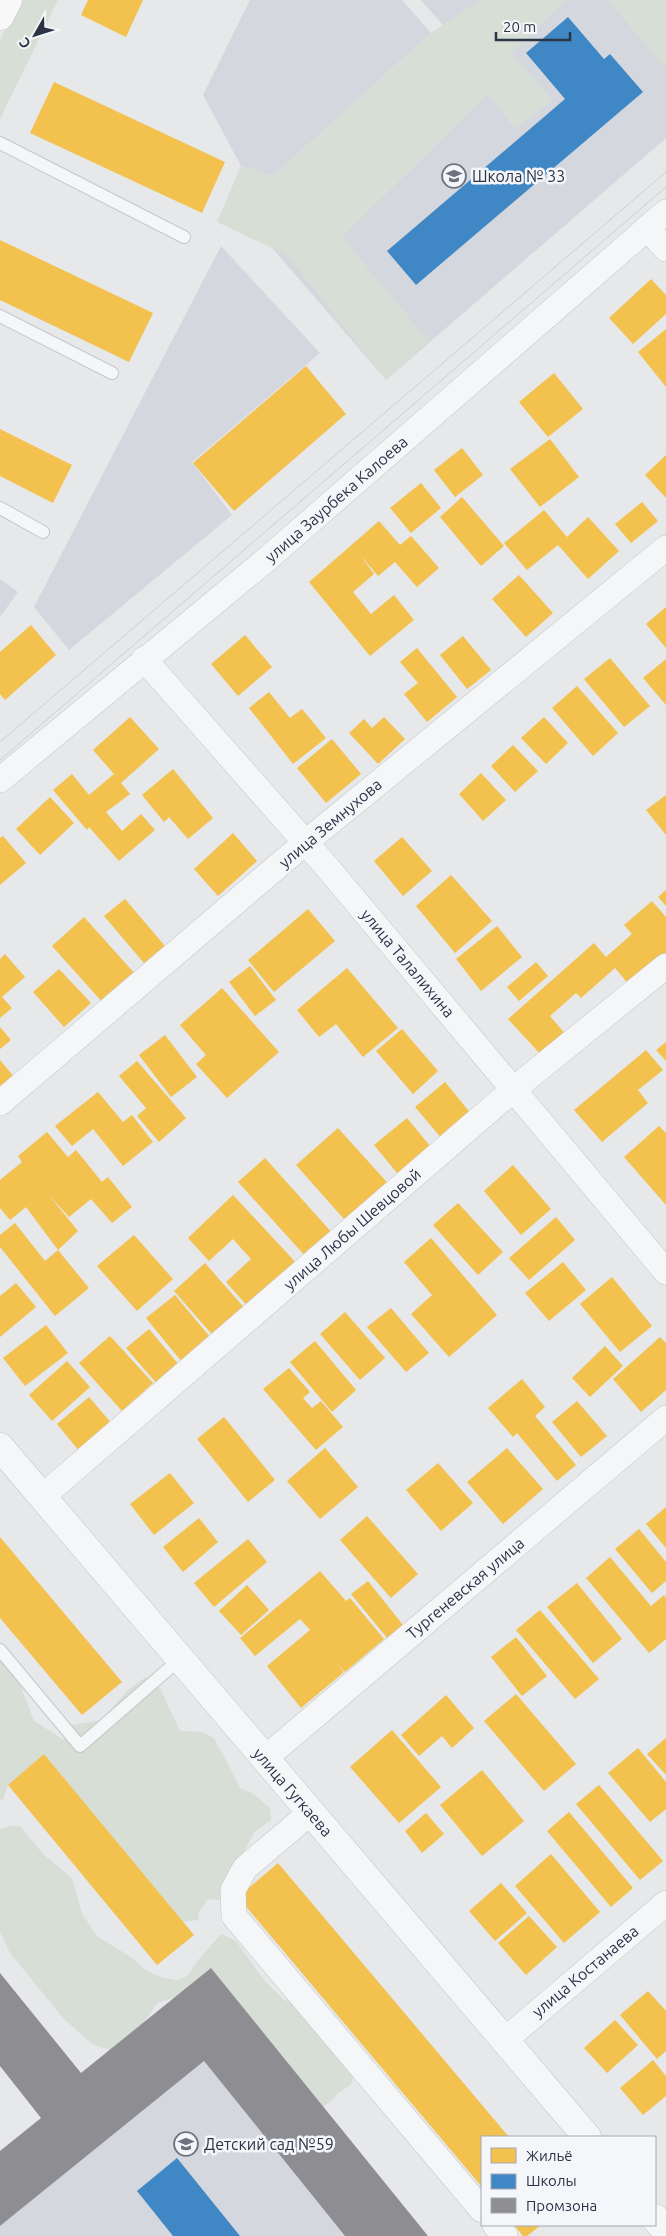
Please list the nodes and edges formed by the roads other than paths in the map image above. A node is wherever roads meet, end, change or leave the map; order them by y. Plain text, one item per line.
1 (8, 0) edge
2 (0, 16) edge
3 (0, 143) edge
4 (666, 212) edge
5 (647, 228) junction
6 (184, 237) dead end
7 (666, 250) edge
8 (0, 316) edge
9 (112, 373) dead end
10 (0, 508) edge
11 (43, 532) dead end
12 (666, 548) edge
13 (144, 659) junction
14 (0, 780) edge
15 (306, 842) junction
16 (666, 966) edge
17 (514, 1089) junction
18 (0, 1103) edge
19 (666, 1272) edge
20 (666, 1418) edge
21 (0, 1447) edge
22 (42, 1497) junction
23 (0, 1650) edge
24 (180, 1659) junction
25 (264, 1760) junction
26 (310, 1812) junction
27 (666, 1902) edge
28 (504, 2040) junction
29 (586, 2136) edge
30 (481, 2209) edge
31 (656, 2219) edge
32 (496, 2226) edge
33 (666, 2231) edge
34 (504, 2236) edge

1 - 2 main road
3 - 6 lane
4 - 5 street, улица Заурбека Калоева
5 - 7 street
5 - 13 street, улица Заурбека Калоева
8 - 9 lane
10 - 11 lane
12 - 15 street, улица Земнухова
13 - 14 street, улица Заурбека Калоева
13 - 15 street, улица Талалихина
15 - 17 street, улица Талалихина
15 - 18 street, улица Земнухова
16 - 17 street, улица Любы Шевцовой
17 - 19 street, улица Талалихина
17 - 22 street, улица Любы Шевцовой
20 - 25 street, Тургеневская улица
21 - 22 street, улица Гугкаева
22 - 24 street, улица Гугкаева
23 - 24 lane
24 - 25 street, улица Гугкаева
25 - 26 street, улица Гугкаева
26 - 28 street, улица Гугкаева
26 - 30 street
27 - 28 street, улица Костанаева
28 - 29 street, улица Гугкаева
31 - 33 street
32 - 34 street

